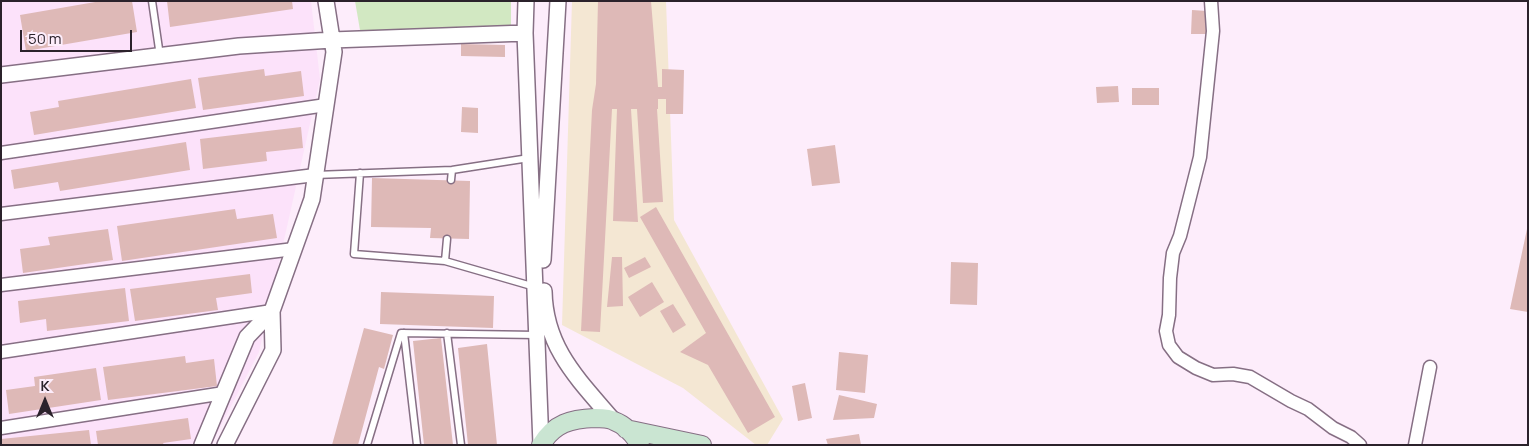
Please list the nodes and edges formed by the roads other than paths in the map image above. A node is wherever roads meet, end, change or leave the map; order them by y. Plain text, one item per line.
1 (152, 1) edge
2 (326, 1) edge
3 (526, 1) edge
4 (558, 1) edge
5 (1212, 1) edge
6 (525, 33) junction
7 (332, 40) junction
8 (160, 56) junction
9 (1, 74) edge
10 (326, 105) junction
11 (1, 153) edge
12 (530, 158) junction
13 (452, 170) junction
14 (360, 173) junction
15 (315, 175) junction
16 (451, 180) dead end
17 (1, 214) edge
18 (447, 238) dead end
19 (294, 249) junction
20 (445, 261) junction
21 (1, 285) edge
22 (535, 287) junction
23 (272, 311) junction
24 (404, 333) junction
25 (447, 333) junction
26 (537, 334) junction
27 (1, 352) edge
28 (1430, 367) dead end
29 (224, 392) junction
30 (620, 424) junction
31 (1, 428) edge
32 (202, 445) edge
33 (224, 445) edge
34 (367, 445) edge
35 (417, 445) edge
36 (461, 445) edge
37 (541, 445) edge
38 (640, 445) edge
39 (702, 445) edge
40 (1360, 445) edge
41 (1415, 445) edge

1 - 8 lane
2 - 7 street
3 - 6 street
4 - 30 street
5 - 40 street
6 - 7 street
6 - 12 street
7 - 8 street
7 - 10 street
8 - 9 street
10 - 11 street
10 - 15 street
12 - 13 lane
12 - 22 street
13 - 14 lane
13 - 16 lane
14 - 15 lane
14 - 20 lane
15 - 17 street
15 - 19 street
18 - 20 lane
19 - 21 street
19 - 23 street
20 - 22 lane
22 - 26 street
23 - 27 street
23 - 29 street
23 - 33 street
24 - 25 lane
24 - 34 lane
24 - 35 lane
25 - 26 lane
25 - 36 lane
26 - 37 street
28 - 41 street
29 - 31 street
29 - 32 street
30 - 37 main road
30 - 38 main road
30 - 39 main road

